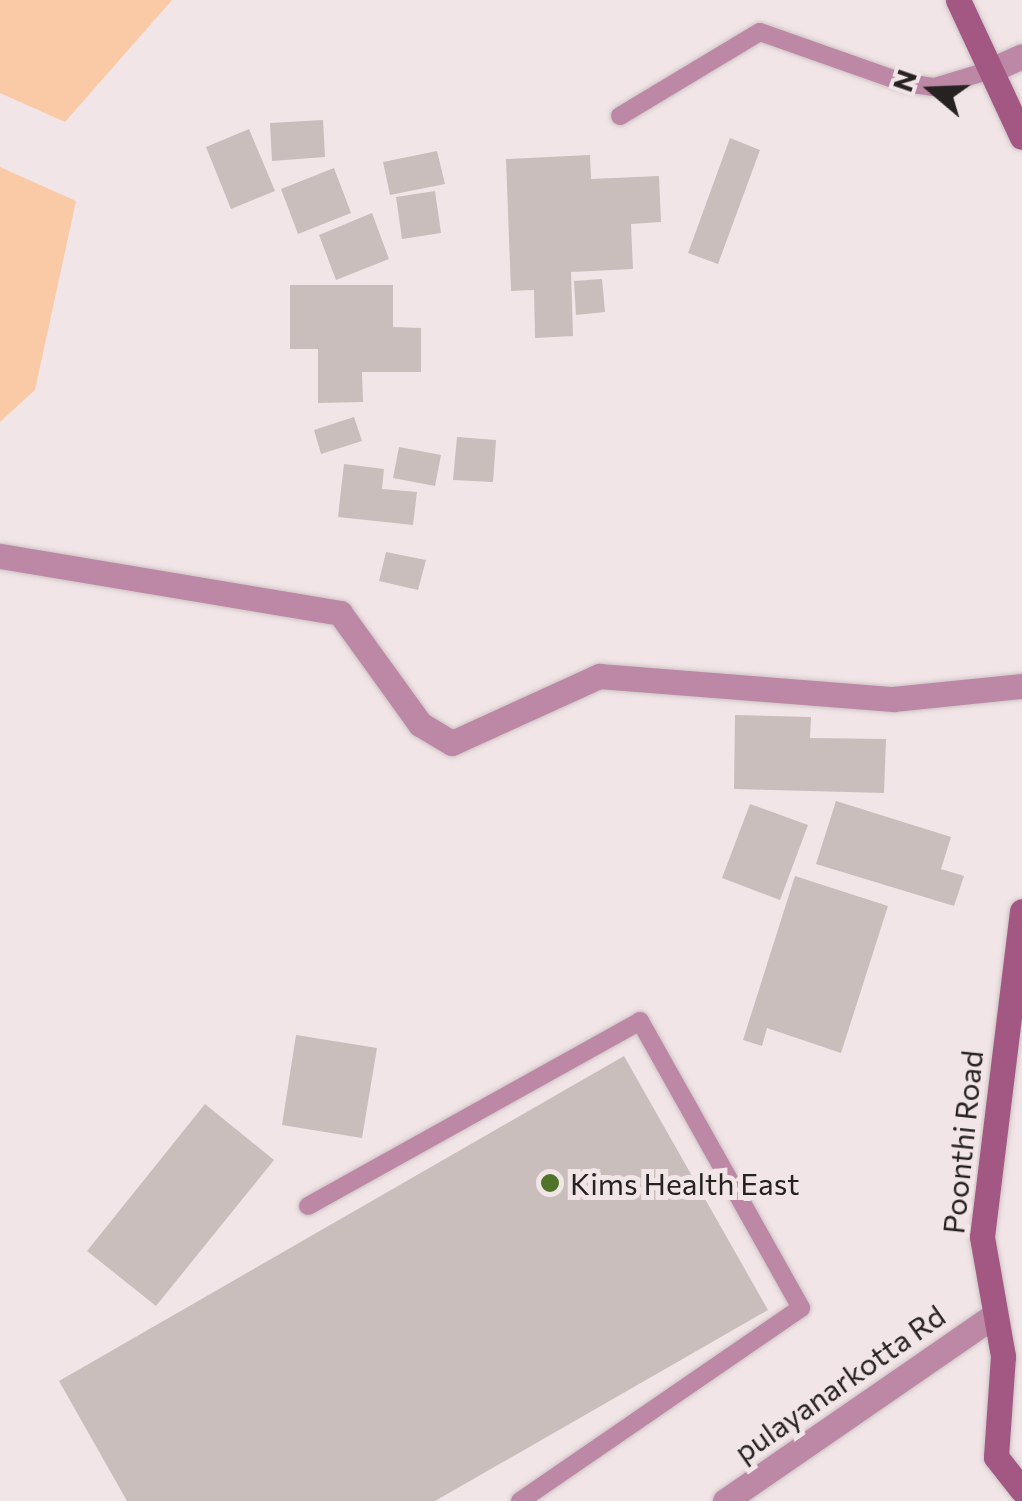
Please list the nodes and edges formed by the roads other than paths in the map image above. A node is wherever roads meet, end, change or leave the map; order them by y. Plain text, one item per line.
1 (958, 0) edge
2 (1022, 56) edge
3 (990, 70) junction
4 (620, 116) dead end
5 (1022, 136) edge
6 (0, 556) edge
7 (1022, 686) edge
8 (1022, 911) edge
9 (308, 1206) dead end
10 (990, 1318) junction
11 (1012, 1359) edge
12 (1022, 1490) edge
13 (520, 1501) edge
14 (725, 1501) edge

1 - 3 main road
2 - 3 street
3 - 4 lane
3 - 5 main road
6 - 7 street
8 - 10 main road, Poonthi Road
9 - 13 lane
10 - 11 main road, Poonthi Road
10 - 14 street, pulayanarkotta Rd
11 - 12 main road, Poonthi Road

